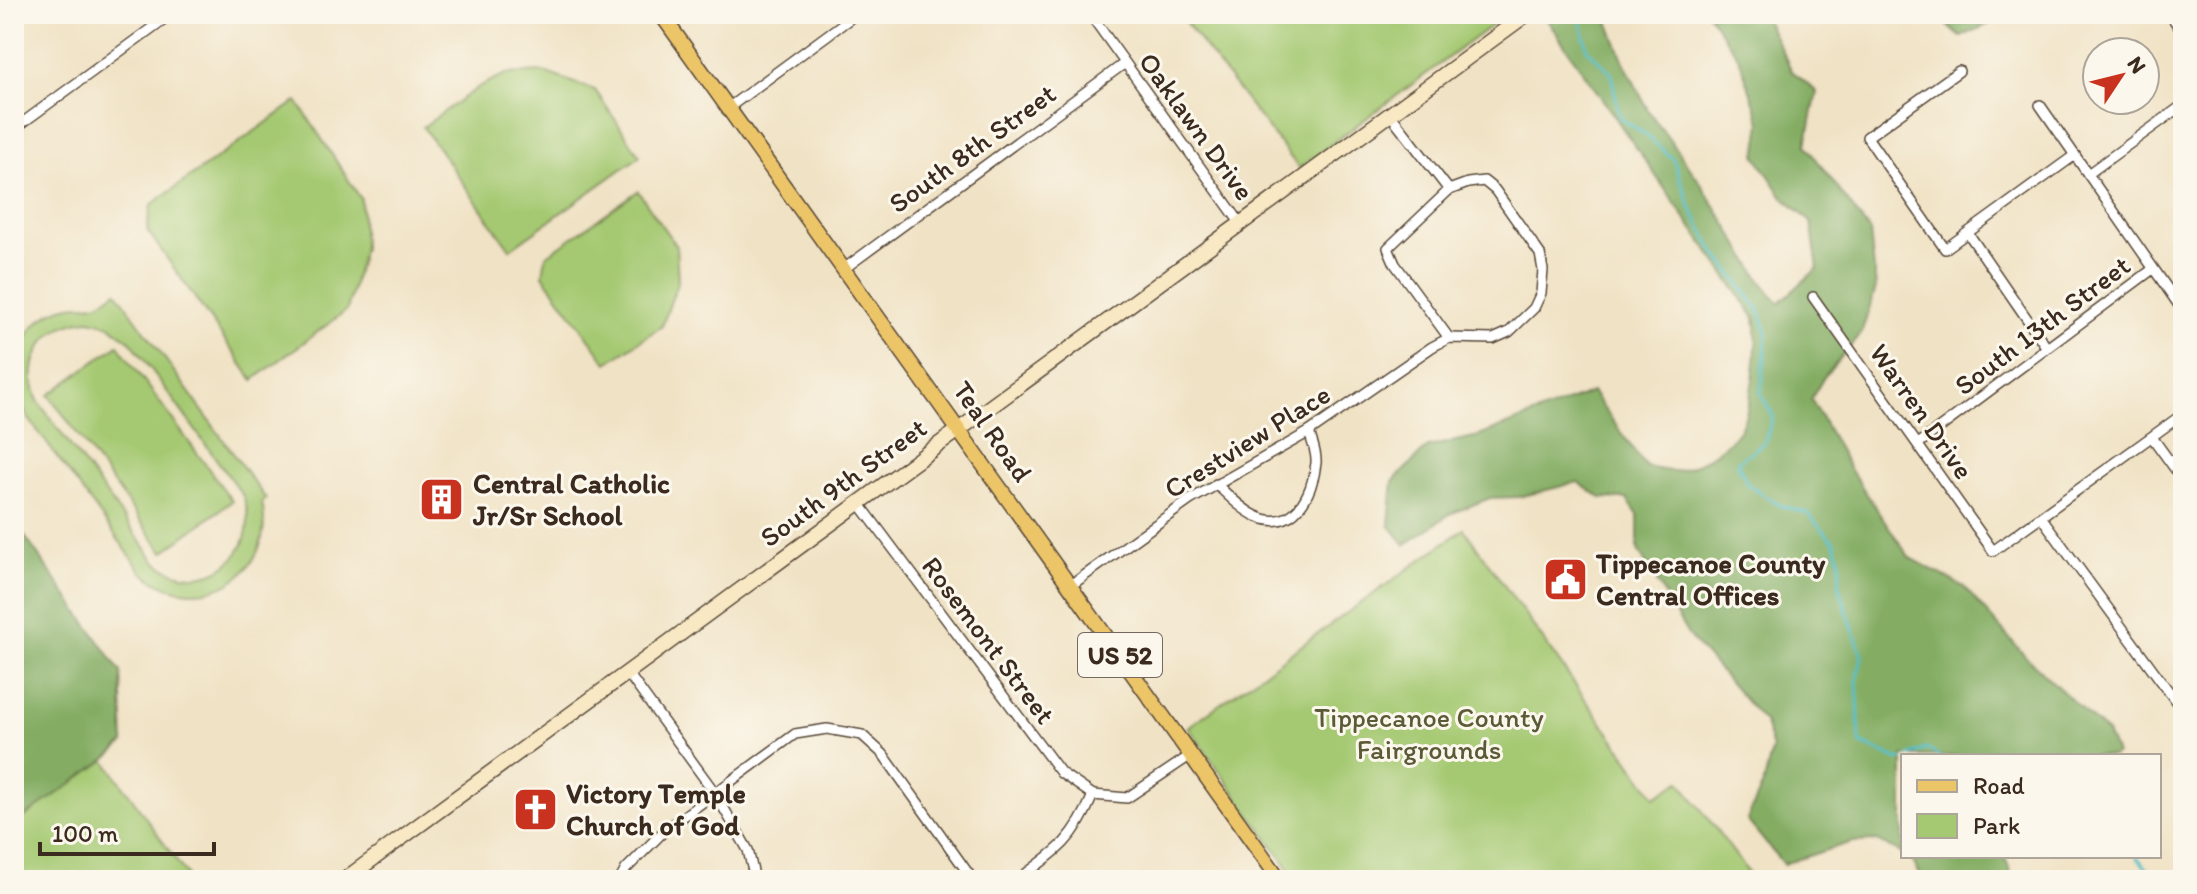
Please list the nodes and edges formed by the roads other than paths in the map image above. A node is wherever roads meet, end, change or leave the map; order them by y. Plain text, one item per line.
1 (171, 14) edge
2 (661, 14) edge
3 (856, 14) edge
4 (1090, 14) edge
5 (1527, 14) edge
6 (2170, 14) edge
7 (2183, 33) edge
8 (1125, 63) junction
9 (1959, 71) dead end
10 (2040, 105) dead end
11 (2183, 105) edge
12 (728, 108) junction
13 (1390, 114) junction
14 (14, 129) edge
15 (2075, 155) junction
16 (2088, 174) junction
17 (1449, 190) junction
18 (1241, 224) junction
19 (1968, 233) junction
20 (845, 268) junction
21 (2153, 269) junction
22 (1813, 297) dead end
23 (2183, 311) edge
24 (1449, 338) junction
25 (2047, 348) junction
26 (2183, 414) edge
27 (960, 430) junction
28 (1309, 432) junction
29 (2152, 437) junction
30 (1918, 444) junction
31 (2183, 480) edge
32 (1216, 484) junction
33 (859, 503) junction
34 (2042, 518) junction
35 (1070, 586) junction
36 (627, 672) junction
37 (2183, 711) edge
38 (1191, 755) junction
39 (715, 793) junction
40 (1093, 795) junction
41 (344, 880) edge
42 (620, 880) edge
43 (755, 880) edge
44 (973, 880) edge
45 (1017, 880) edge
46 (1280, 880) edge

1 - 14 street
2 - 12 main road, Teal Road / US 52
3 - 12 street
4 - 8 street, Oaklawn Drive
5 - 13 street, South 9th Street
6 - 7 street
8 - 18 street, Oaklawn Drive
8 - 20 street, South 8th Street
9 - 19 street
10 - 15 street
11 - 16 street
12 - 20 main road, Teal Road / US 52
13 - 17 street
13 - 18 street, South 9th Street
15 - 16 street
15 - 19 street
16 - 21 street
17 - 24 street
17 - 24 street
18 - 27 street, South 9th Street
19 - 25 street
20 - 27 main road, Teal Road / US 52
21 - 23 street
21 - 25 street, South 13th Street
22 - 30 street, Warren Drive
24 - 28 street, Crestview Place
25 - 30 street, South 13th Street
26 - 29 street
27 - 33 street, South 9th Street
27 - 35 main road, Teal Road / US 52
28 - 32 street, Crestview Place
28 - 32 street
29 - 31 street
29 - 34 street
30 - 34 street, Warren Drive
32 - 35 street, Crestview Place
33 - 36 street, South 9th Street
33 - 40 street, Rosemont Street
34 - 37 street
35 - 38 main road, Teal Road / US 52
36 - 39 street
36 - 41 street, South 9th Street
38 - 40 street
38 - 46 main road, Teal Road / US 52
39 - 42 street
39 - 43 street
39 - 44 street
40 - 45 street

